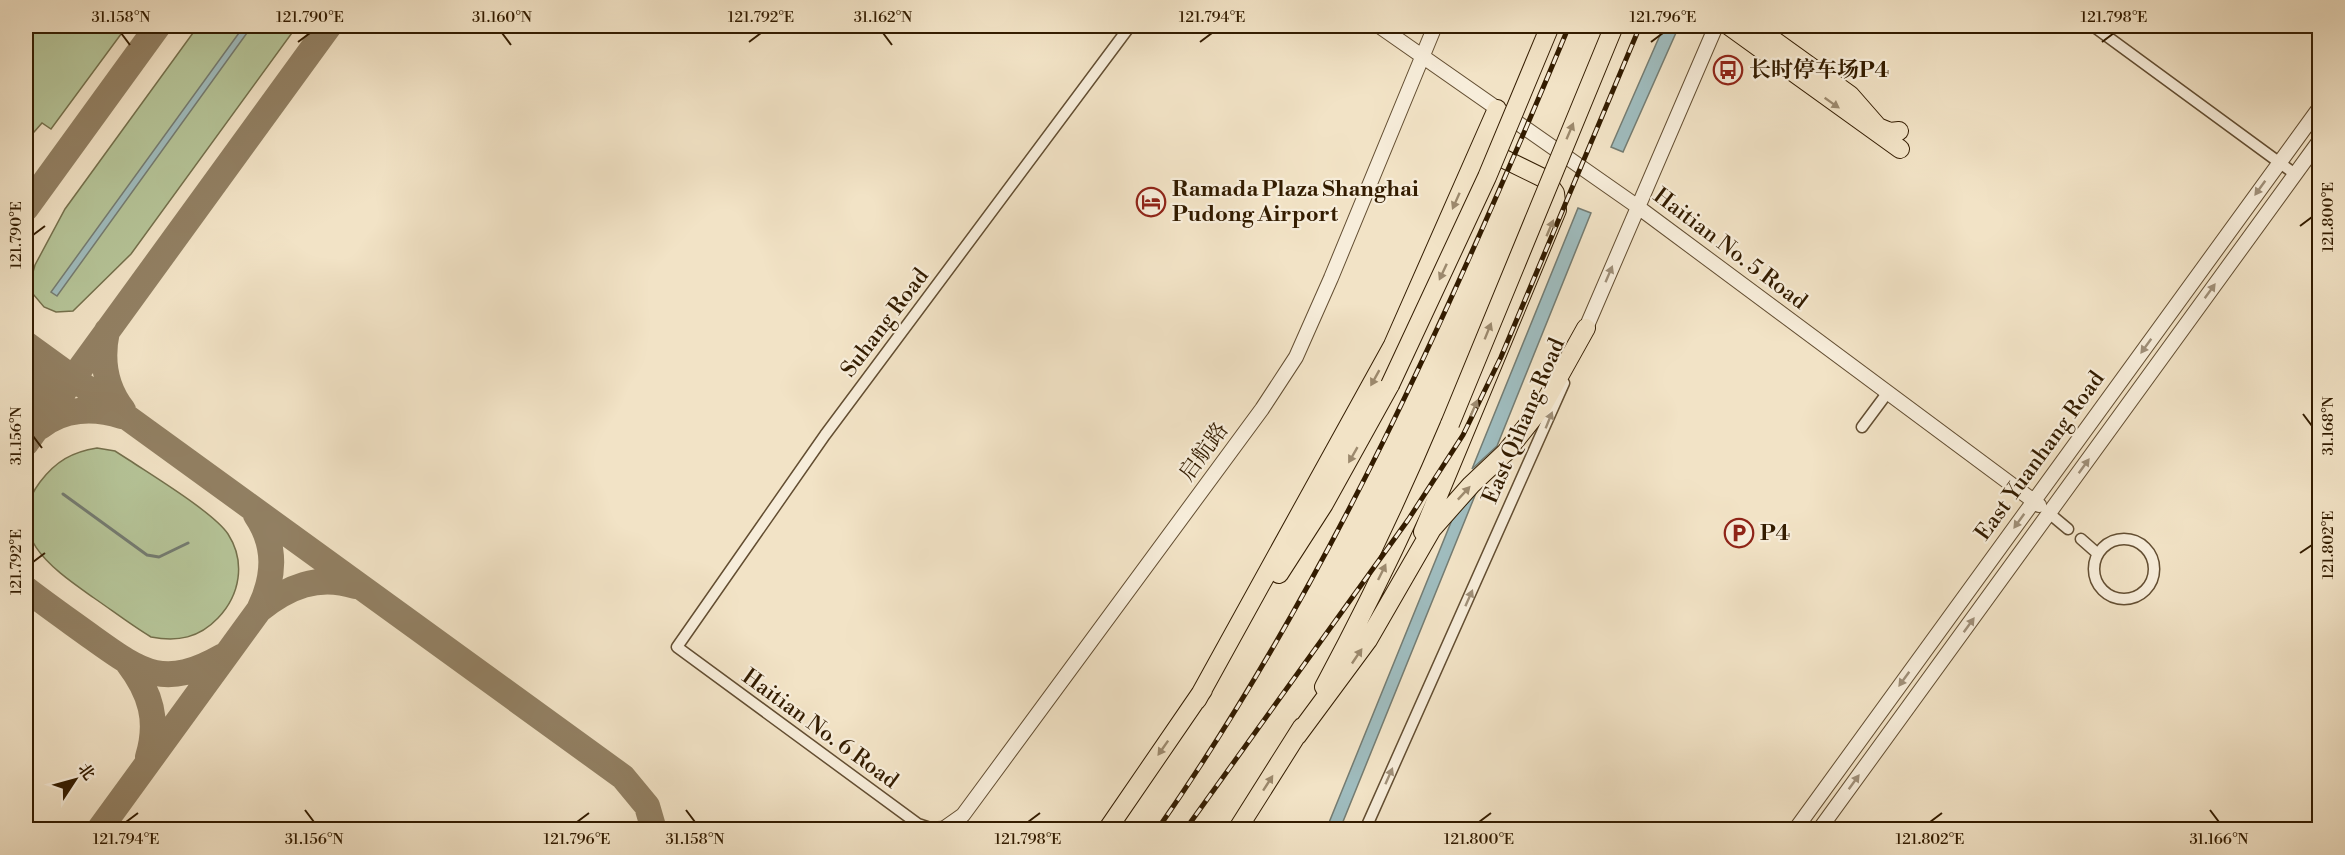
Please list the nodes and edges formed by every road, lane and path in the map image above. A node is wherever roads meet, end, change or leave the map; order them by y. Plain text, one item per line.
1 (1130, 26) edge
2 (1378, 26) edge
3 (1435, 26) edge
4 (1550, 26) edge
5 (1614, 26) edge
6 (1716, 26) edge
7 (1729, 26) edge
8 (1754, 26) edge
9 (2093, 26) edge
10 (1422, 57) junction
11 (1790, 61) junction
12 (2319, 107) edge
13 (1497, 109) junction
14 (1899, 131) dead end
15 (2319, 140) edge
16 (1900, 149) dead end
17 (2280, 162) junction
18 (1469, 173) junction
19 (2295, 174) junction
20 (1638, 207) junction
21 (1586, 328) junction
22 (1888, 392) junction
23 (1862, 427) dead end
24 (2034, 501) junction
25 (2050, 514) junction
26 (2068, 529) dead end
27 (2081, 538) dead end
28 (2098, 554) junction
29 (1413, 559) junction
30 (677, 647) joint
31 (1197, 700) junction
32 (1297, 736) junction
33 (946, 827) joint
34 (1107, 830) edge
35 (1237, 830) edge
36 (1365, 830) edge
37 (1795, 830) edge
38 (1819, 830) edge

1 - 30 street, Suhang Road
2 - 10 street, Haitian No. 5 Road
3 - 10 street, 启航路
4 -> 31 highway, bridge
32 -> 5 highway, bridge
6 - 20 street, East Qihang Road
7 - 11 highway
8 - 11 highway
9 - 17 street
10 - 13 street, Haitian No. 5 Road
10 - 33 street, 启航路
11 - 14 highway
11 -> 16 highway
12 - 17 street, East Yuanhang Road
13 - 18 highway
13 - 20 street, Haitian No. 5 Road
15 - 19 street, East Yuanhang Road
17 - 19 street
17 -> 24 street, East Yuanhang Road
29 -> 18 highway
18 -> 31 highway
25 -> 19 street, East Yuanhang Road
21 -> 20 street, East Qihang Road
20 - 22 street, Haitian No. 5 Road
29 -> 21 highway
36 -> 21 street, East Qihang Road
22 - 23 street
22 - 24 street, Haitian No. 5 Road
24 - 25 street, Haitian No. 5 Road
24 -> 37 street, East Yuanhang Road
25 - 26 street
38 -> 25 street, East Yuanhang Road
27 - 28 street
28 - 28 street
32 -> 29 highway
30 - 33 street, Haitian No. 6 Road
31 -> 34 highway
35 -> 32 highway

